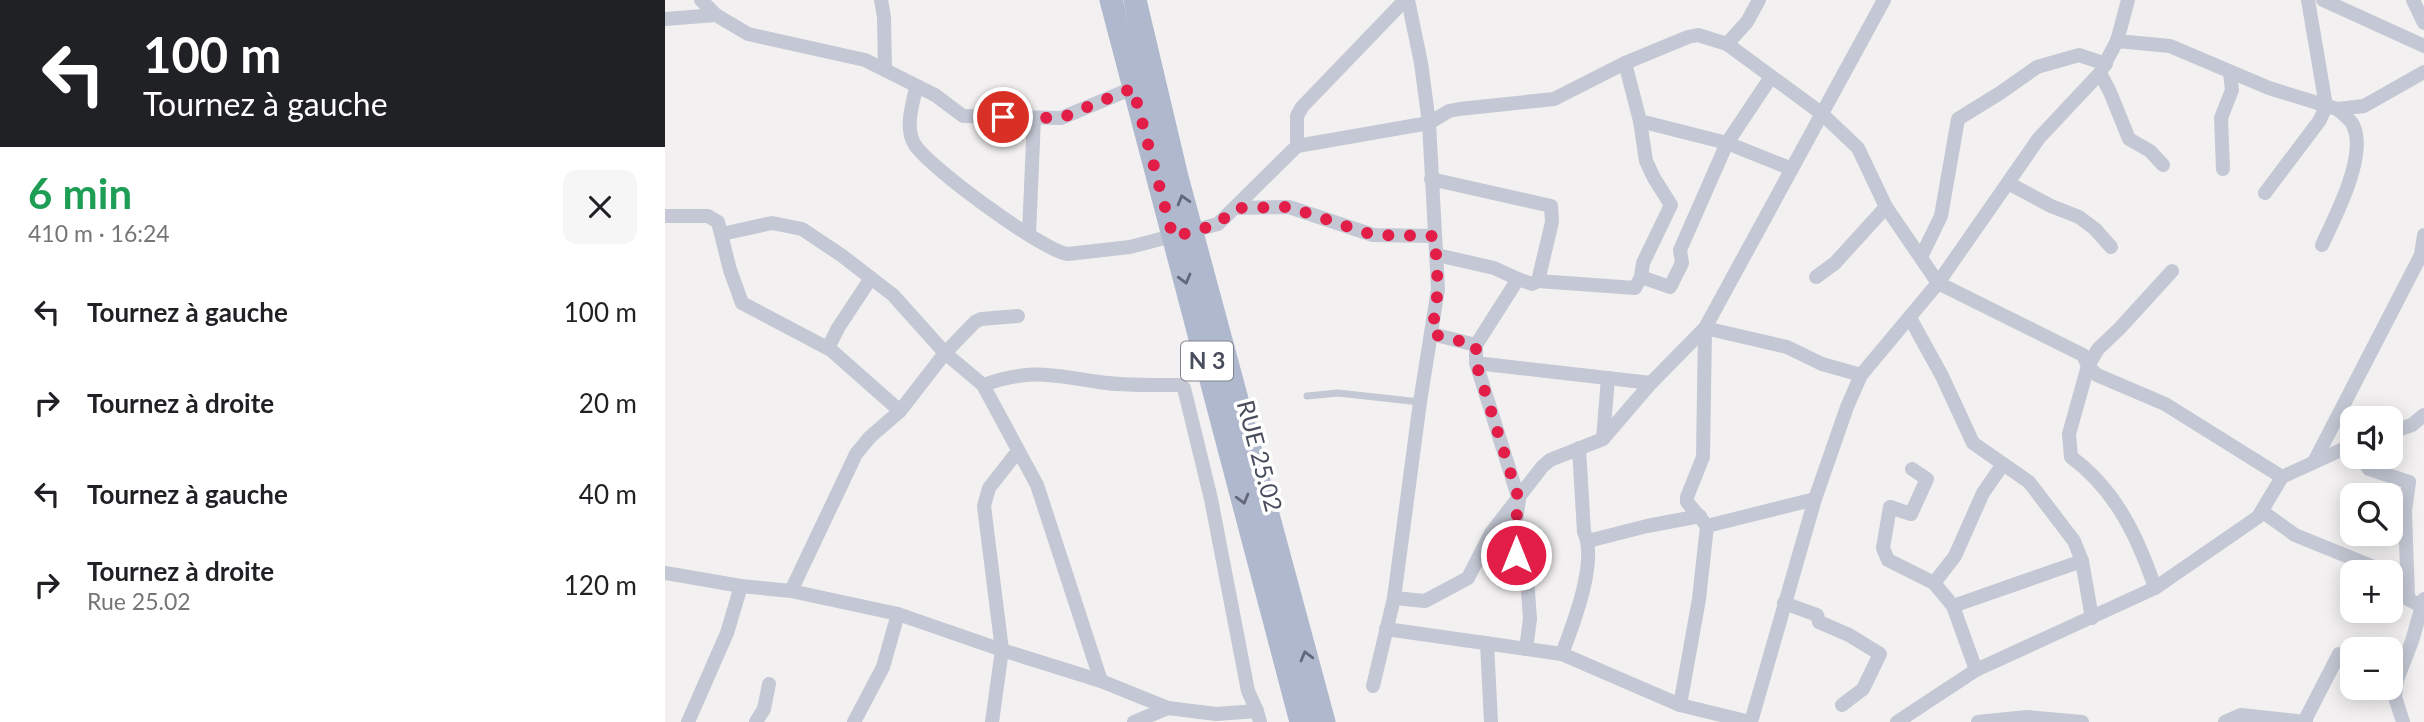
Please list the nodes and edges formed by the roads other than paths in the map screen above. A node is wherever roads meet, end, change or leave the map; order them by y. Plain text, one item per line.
1 (701, 0) edge
2 (881, 0) edge
3 (1111, 0) edge
4 (1135, 0) edge
5 (1406, 0) edge
6 (1759, 0) edge
7 (1884, 0) edge
8 (2128, 0) edge
9 (2308, 0) edge
10 (2323, 0) edge
11 (2413, 0) edge
12 (716, 15) junction
13 (665, 19) edge
14 (2424, 23) edge
15 (2117, 41) junction
16 (1727, 44) junction
17 (2424, 46) edge
18 (1625, 63) junction
19 (2103, 69) junction
20 (885, 70) junction
21 (2424, 72) edge
22 (2230, 73) junction
23 (1771, 77) junction
24 (916, 87) junction
25 (1133, 88) junction
26 (2332, 108) junction
27 (1821, 113) junction
28 (1034, 118) junction
29 (1640, 121) junction
30 (1429, 123) junction
31 (1727, 144) junction
32 (1297, 146) junction
33 (2163, 165) dead end
34 (1792, 169) junction
35 (2223, 169) dead end
36 (1431, 179) junction
37 (2008, 183) junction
38 (2265, 193) dead end
39 (1886, 207) junction
40 (1235, 208) junction
41 (665, 216) edge
42 (722, 234) junction
43 (1028, 234) junction
44 (1183, 234) junction
45 (2424, 235) edge
46 (1435, 236) junction
47 (2322, 245) dead end
48 (2111, 247) dead end
49 (1437, 255) junction
50 (1921, 257) junction
51 (2172, 271) dead end
52 (1641, 277) junction
53 (871, 278) junction
54 (1816, 278) dead end
55 (1518, 279) junction
56 (1538, 281) junction
57 (1938, 283) junction
58 (1018, 316) dead end
59 (1910, 318) junction
60 (1705, 328) junction
61 (1432, 334) junction
62 (1476, 345) junction
63 (828, 348) junction
64 (945, 353) junction
65 (1476, 363) junction
66 (2088, 366) junction
67 (1861, 375) junction
68 (1608, 378) junction
69 (1651, 383) junction
70 (983, 385) junction
71 (1307, 396) dead end
72 (1420, 402) junction
73 (900, 411) junction
74 (2424, 415) edge
75 (2403, 428) edge
76 (1603, 439) junction
77 (1579, 448) junction
78 (2340, 450) edge
79 (1018, 451) junction
80 (2314, 462) junction
81 (2003, 464) junction
82 (1912, 469) dead end
83 (2369, 469) edge
84 (2282, 477) junction
85 (1815, 499) junction
86 (1519, 500) junction
87 (2263, 512) junction
88 (1704, 521) junction
89 (1588, 541) junction
90 (2356, 560) edge
91 (2082, 561) junction
92 (665, 573) edge
93 (2403, 580) edge
94 (1934, 583) junction
95 (2408, 583) junction
96 (741, 586) junction
97 (2155, 588) junction
98 (791, 591) junction
99 (1394, 598) junction
100 (2423, 602) edge
101 (1784, 603) junction
102 (1953, 606) junction
103 (898, 614) junction
104 (2092, 618) junction
105 (1386, 629) junction
106 (1487, 643) junction
107 (1526, 649) junction
108 (1002, 650) junction
109 (1562, 654) junction
110 (2339, 654) dead end
111 (1976, 670) junction
112 (1101, 681) junction
113 (769, 684) dead end
114 (1373, 686) dead end
115 (1680, 705) junction
116 (1842, 705) dead end
117 (1168, 708) junction
118 (1259, 716) edge
119 (1215, 718) edge
120 (1901, 721) edge
121 (688, 722) edge
122 (756, 722) edge
123 (854, 722) edge
124 (992, 722) edge
125 (1134, 722) edge
126 (1301, 722) edge
127 (1324, 722) edge
128 (1491, 722) edge
129 (1750, 722) edge
130 (1978, 722) edge
131 (2082, 722) edge
132 (2225, 722) edge
133 (2305, 722) edge
134 (2403, 722) edge

1 - 12 street
2 - 20 street
3 - 25 main road, RUE 25.02 / N 3
44 -> 4 main road, N 3
5 - 30 street
5 - 32 street
6 - 16 street
7 - 27 street
8 - 15 street
9 - 26 street
10 - 17 street
11 - 14 street
12 - 13 street
12 - 20 street
15 - 19 street
15 - 22 street
16 - 18 street
16 - 23 street
18 - 29 street
18 - 30 street
19 - 33 street
19 - 37 street
19 - 50 street
20 - 24 street
21 - 26 street
22 - 26 street
22 - 35 street
23 - 27 street
23 - 31 street
24 - 28 street
24 - 43 street
25 - 28 street
25 - 44 main road, RUE 25.02 / N 3
26 - 38 street
26 - 47 street
27 - 34 street
27 - 39 street
28 - 43 street
29 - 31 street
29 - 52 street
30 - 32 street
30 - 36 street
31 - 34 street
31 - 52 street
32 - 40 street
34 - 60 street
36 - 46 street
36 - 56 street
37 - 48 street
37 - 57 street
39 - 50 street
39 - 54 street
40 - 44 street
40 - 46 street
41 - 42 street
42 - 53 street
42 - 63 street
43 - 44 street
44 -> 126 main road, RUE 25.02 / N 3
127 -> 44 main road, N 3
45 - 80 street
46 - 49 street
49 - 55 street
49 - 61 street
50 - 57 street
51 - 66 street
52 - 56 street
53 - 63 street
53 - 64 street
55 - 56 street
55 - 62 street
57 - 59 street
57 - 66 street
58 - 64 street
59 - 67 street
59 - 81 street
60 - 67 street
60 - 69 street
60 - 88 street
61 - 62 street
61 - 72 street
62 - 65 street
63 - 73 street
64 - 70 street
64 - 73 street
65 - 68 street
65 - 86 street
66 - 84 street
66 - 97 street
67 - 85 street
68 - 69 street
68 - 76 street
69 - 76 street
70 - 79 street
70 - 118 street
71 - 72 lane
72 - 99 street
73 - 98 street
74 - 75 street
76 - 77 street
77 - 86 street
77 - 89 street
78 - 80 street
79 - 108 street
79 - 112 street
80 - 84 street
81 - 91 street
81 - 94 street
82 - 94 street
83 - 95 street
84 - 87 street
85 - 88 street
85 - 101 street
86 - 99 street
86 - 107 street
87 - 90 street
87 - 97 street
88 - 89 street
88 - 115 street
89 - 109 street
91 - 102 street
91 - 104 street
92 - 96 street
93 - 95 street
94 - 102 street
95 - 100 street
96 - 98 street
96 - 121 street
97 - 104 street
98 - 103 street
99 - 105 street
100 - 134 street
101 - 116 street
101 - 129 street
102 - 111 street
103 - 108 street
103 - 123 street
104 - 111 street
105 - 106 street
105 - 114 street
106 - 107 street
106 - 128 street
107 - 109 street
108 - 112 street
108 - 124 street
109 - 115 street
110 - 133 street
111 - 120 street
112 - 117 street
113 - 122 street
115 - 129 street
117 - 119 street
117 - 125 street
118 - 119 street
130 - 131 street
132 - 133 street

